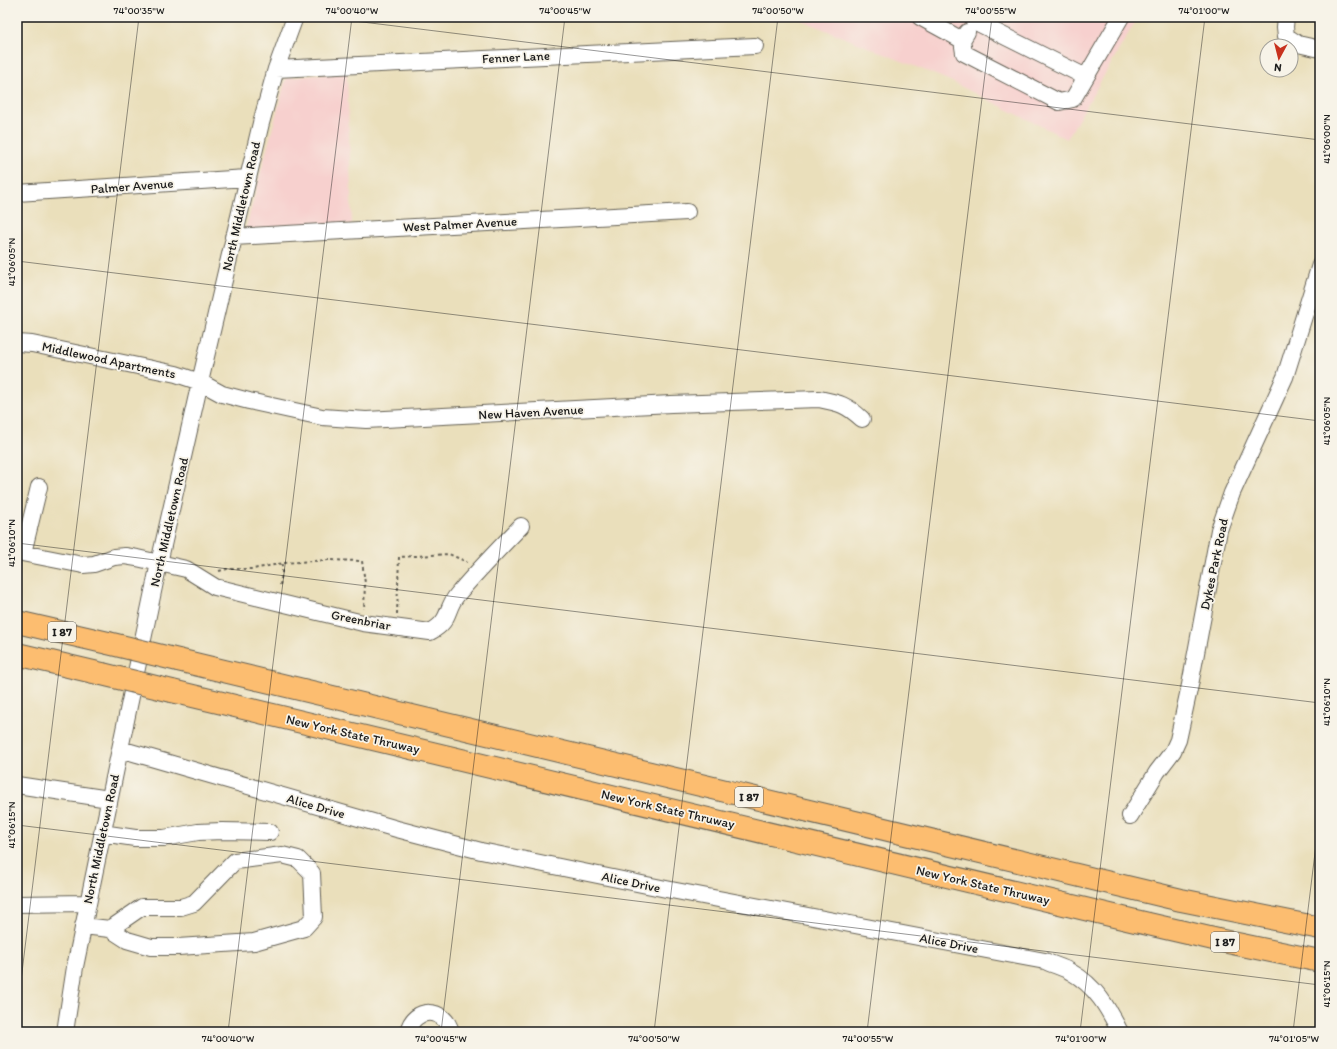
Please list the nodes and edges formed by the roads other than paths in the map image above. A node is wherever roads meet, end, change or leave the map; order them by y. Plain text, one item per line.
1 (295, 17) edge
2 (920, 17) edge
3 (1121, 17) edge
4 (1286, 17) edge
5 (976, 19) edge
6 (962, 40) junction
7 (755, 46) dead end
8 (1320, 49) edge
9 (276, 69) junction
10 (1086, 77) junction
11 (247, 178) junction
12 (17, 193) edge
13 (687, 212) dead end
14 (234, 236) junction
15 (1320, 265) edge
16 (17, 343) edge
17 (200, 382) junction
18 (862, 419) dead end
19 (39, 487) dead end
20 (520, 526) dead end
21 (20, 552) edge
22 (159, 563) junction
23 (17, 622) edge
24 (17, 654) edge
25 (120, 749) junction
26 (17, 785) edge
27 (109, 799) junction
28 (1130, 816) dead end
29 (270, 832) dead end
30 (102, 833) junction
31 (88, 903) junction
32 (17, 904) edge
33 (84, 926) junction
34 (1320, 928) edge
35 (110, 929) junction
36 (1320, 961) edge
37 (64, 1032) edge
38 (408, 1032) edge
39 (451, 1032) edge
40 (1120, 1032) edge

1 - 9 street, North Middletown Road
2 - 6 street
3 - 10 street
4 - 8 street
5 - 6 street
5 - 10 street
6 - 10 street
7 - 9 street, Fenner Lane
9 - 11 street, North Middletown Road
11 - 12 street, Palmer Avenue
11 - 14 street, North Middletown Road
13 - 14 street, West Palmer Avenue
14 - 17 street, North Middletown Road
15 - 28 street, Dykes Park Road
16 - 17 street, Middlewood Apartments
17 - 18 street, New Haven Avenue
17 - 22 street, North Middletown Road
19 - 21 street
20 - 22 street, Greenbriar
21 - 22 street
22 - 25 street, North Middletown Road
23 - 34 highway, I 87, bridge
24 - 36 highway, New York State Thruway / I 87, bridge
25 - 27 street, North Middletown Road
25 - 40 street, Alice Drive
26 - 27 street
27 - 30 street, North Middletown Road
29 - 30 street
30 - 31 street, North Middletown Road
31 - 32 street
31 - 33 street, North Middletown Road
33 - 35 street
33 - 37 street, North Middletown Road
35 - 35 street
38 - 39 street

